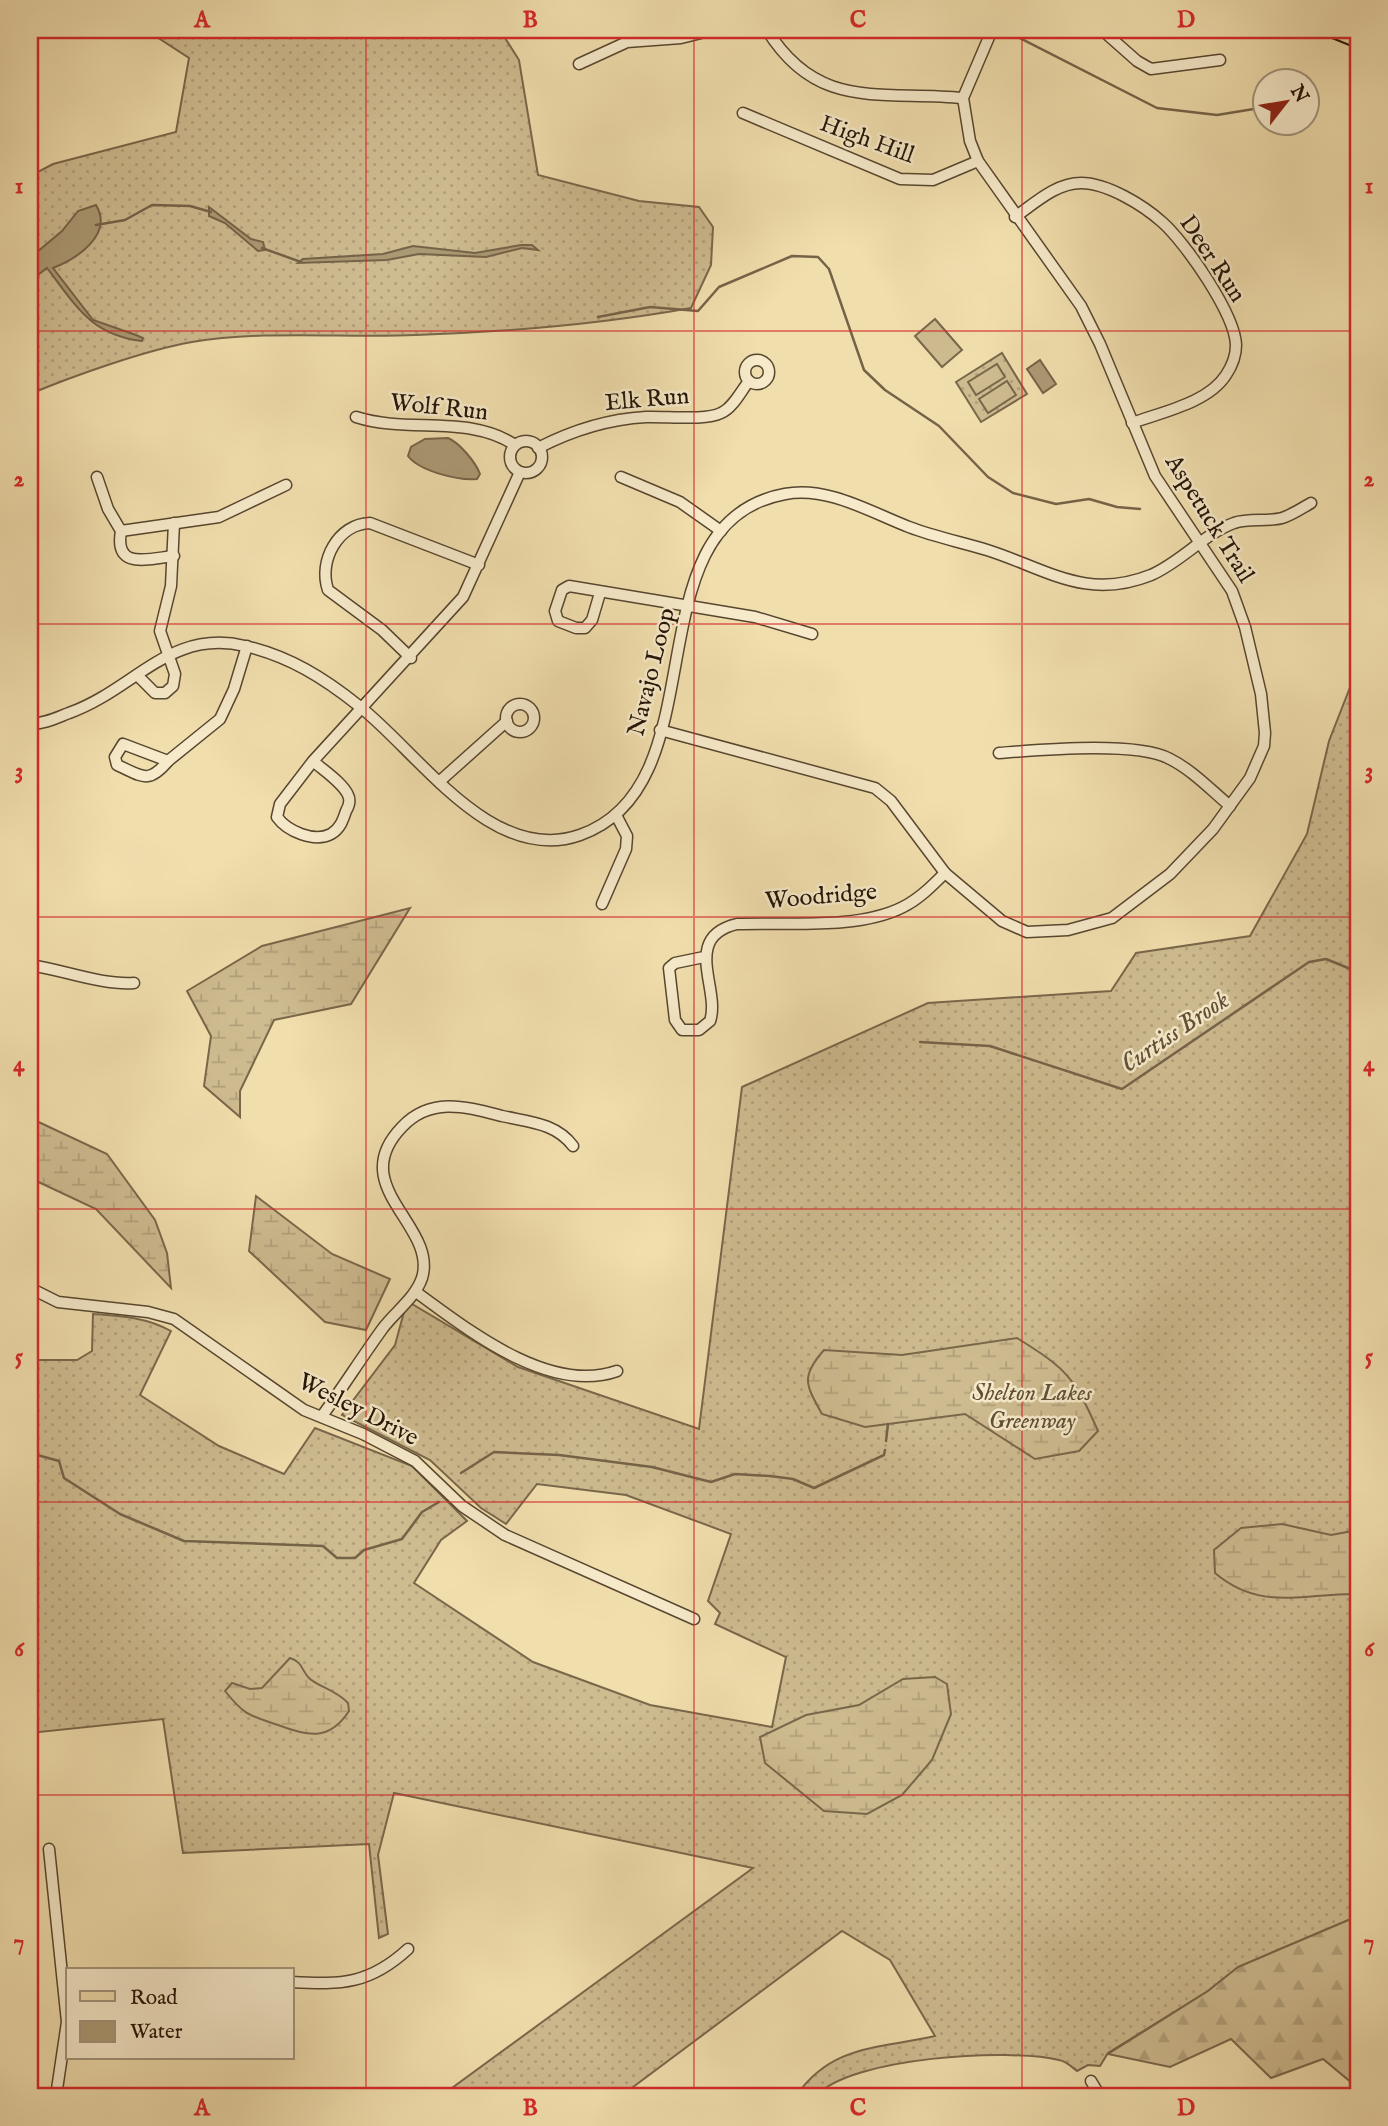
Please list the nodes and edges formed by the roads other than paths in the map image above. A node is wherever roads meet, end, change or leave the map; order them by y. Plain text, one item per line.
1 (713, 30) edge
2 (767, 30) edge
3 (992, 30) edge
4 (1102, 30) edge
5 (1331, 30) edge
6 (1358, 41) edge
7 (1220, 61) dead end
8 (579, 64) dead end
9 (963, 98) junction
10 (743, 113) dead end
11 (978, 161) junction
12 (1015, 217) junction
13 (749, 381) dead end
14 (356, 417) dead end
15 (1132, 423) junction
16 (515, 446) junction
17 (538, 448) junction
18 (520, 472) junction
19 (97, 477) dead end
20 (621, 477) dead end
21 (286, 485) dead end
22 (1311, 503) dead end
23 (174, 523) junction
24 (121, 531) junction
25 (721, 531) junction
26 (1201, 544) junction
27 (174, 556) junction
28 (479, 565) junction
29 (600, 593) junction
30 (690, 607) junction
31 (812, 634) dead end
32 (247, 646) junction
33 (167, 653) junction
34 (411, 658) junction
35 (138, 676) junction
36 (363, 709) junction
37 (507, 722) dead end
38 (30, 724) edge
39 (660, 730) junction
40 (999, 753) dead end
41 (168, 761) junction
42 (313, 761) junction
43 (440, 781) junction
44 (1230, 806) junction
45 (616, 815) junction
46 (945, 873) junction
47 (602, 904) dead end
48 (704, 957) junction
49 (30, 965) edge
50 (134, 983) dead end
51 (573, 1146) dead end
52 (30, 1288) edge
53 (416, 1292) junction
54 (617, 1371) dead end
55 (323, 1416) junction
56 (694, 1619) dead end
57 (49, 1849) dead end
58 (408, 1949) dead end
59 (294, 1982) edge
60 (66, 2004) edge
61 (66, 2034) edge
62 (1091, 2081) dead end
63 (56, 2096) edge
64 (1100, 2096) edge

1 - 8 street
2 - 9 street
3 - 9 street
4 - 7 street
5 - 6 main road
9 - 11 street, Aspetuck Trail
10 - 11 street, High Hill
11 - 12 street, Aspetuck Trail
12 - 15 street, Aspetuck Trail
12 - 15 street, Deer Run
13 - 17 street, Elk Run
14 - 16 street, Wolf Run
15 - 26 street, Aspetuck Trail
16 - 17 street
16 - 18 street
17 - 18 street
18 - 28 street
19 - 24 street
20 - 25 street
21 - 23 street
22 - 26 street, Navajo Loop
23 - 24 street
23 - 27 street
24 - 27 street
25 - 26 street, Navajo Loop
25 - 30 street, Navajo Loop
26 - 44 street, Aspetuck Trail
27 - 33 street
28 - 34 street
28 - 34 street
29 - 29 street
29 - 30 street
30 - 31 street
30 - 39 street, Navajo Loop
32 - 33 street, Navajo Loop
32 - 36 street, Navajo Loop
32 - 41 street
33 - 35 street, Navajo Loop
33 - 35 street
34 - 36 street
35 - 38 street, Navajo Loop
36 - 42 street
36 - 43 street, Navajo Loop
37 - 43 street
39 - 45 street, Navajo Loop
39 - 46 street, Aspetuck Trail
40 - 44 street
41 - 41 street
42 - 42 street
43 - 45 street, Navajo Loop
44 - 46 street, Aspetuck Trail
45 - 47 street
46 - 48 street, Woodridge
48 - 48 street
49 - 50 street
51 - 53 street
52 - 55 street, Wesley Drive
53 - 54 street
53 - 55 street
55 - 56 street, Wesley Drive
57 - 60 street
58 - 59 street
61 - 63 street
62 - 64 street

